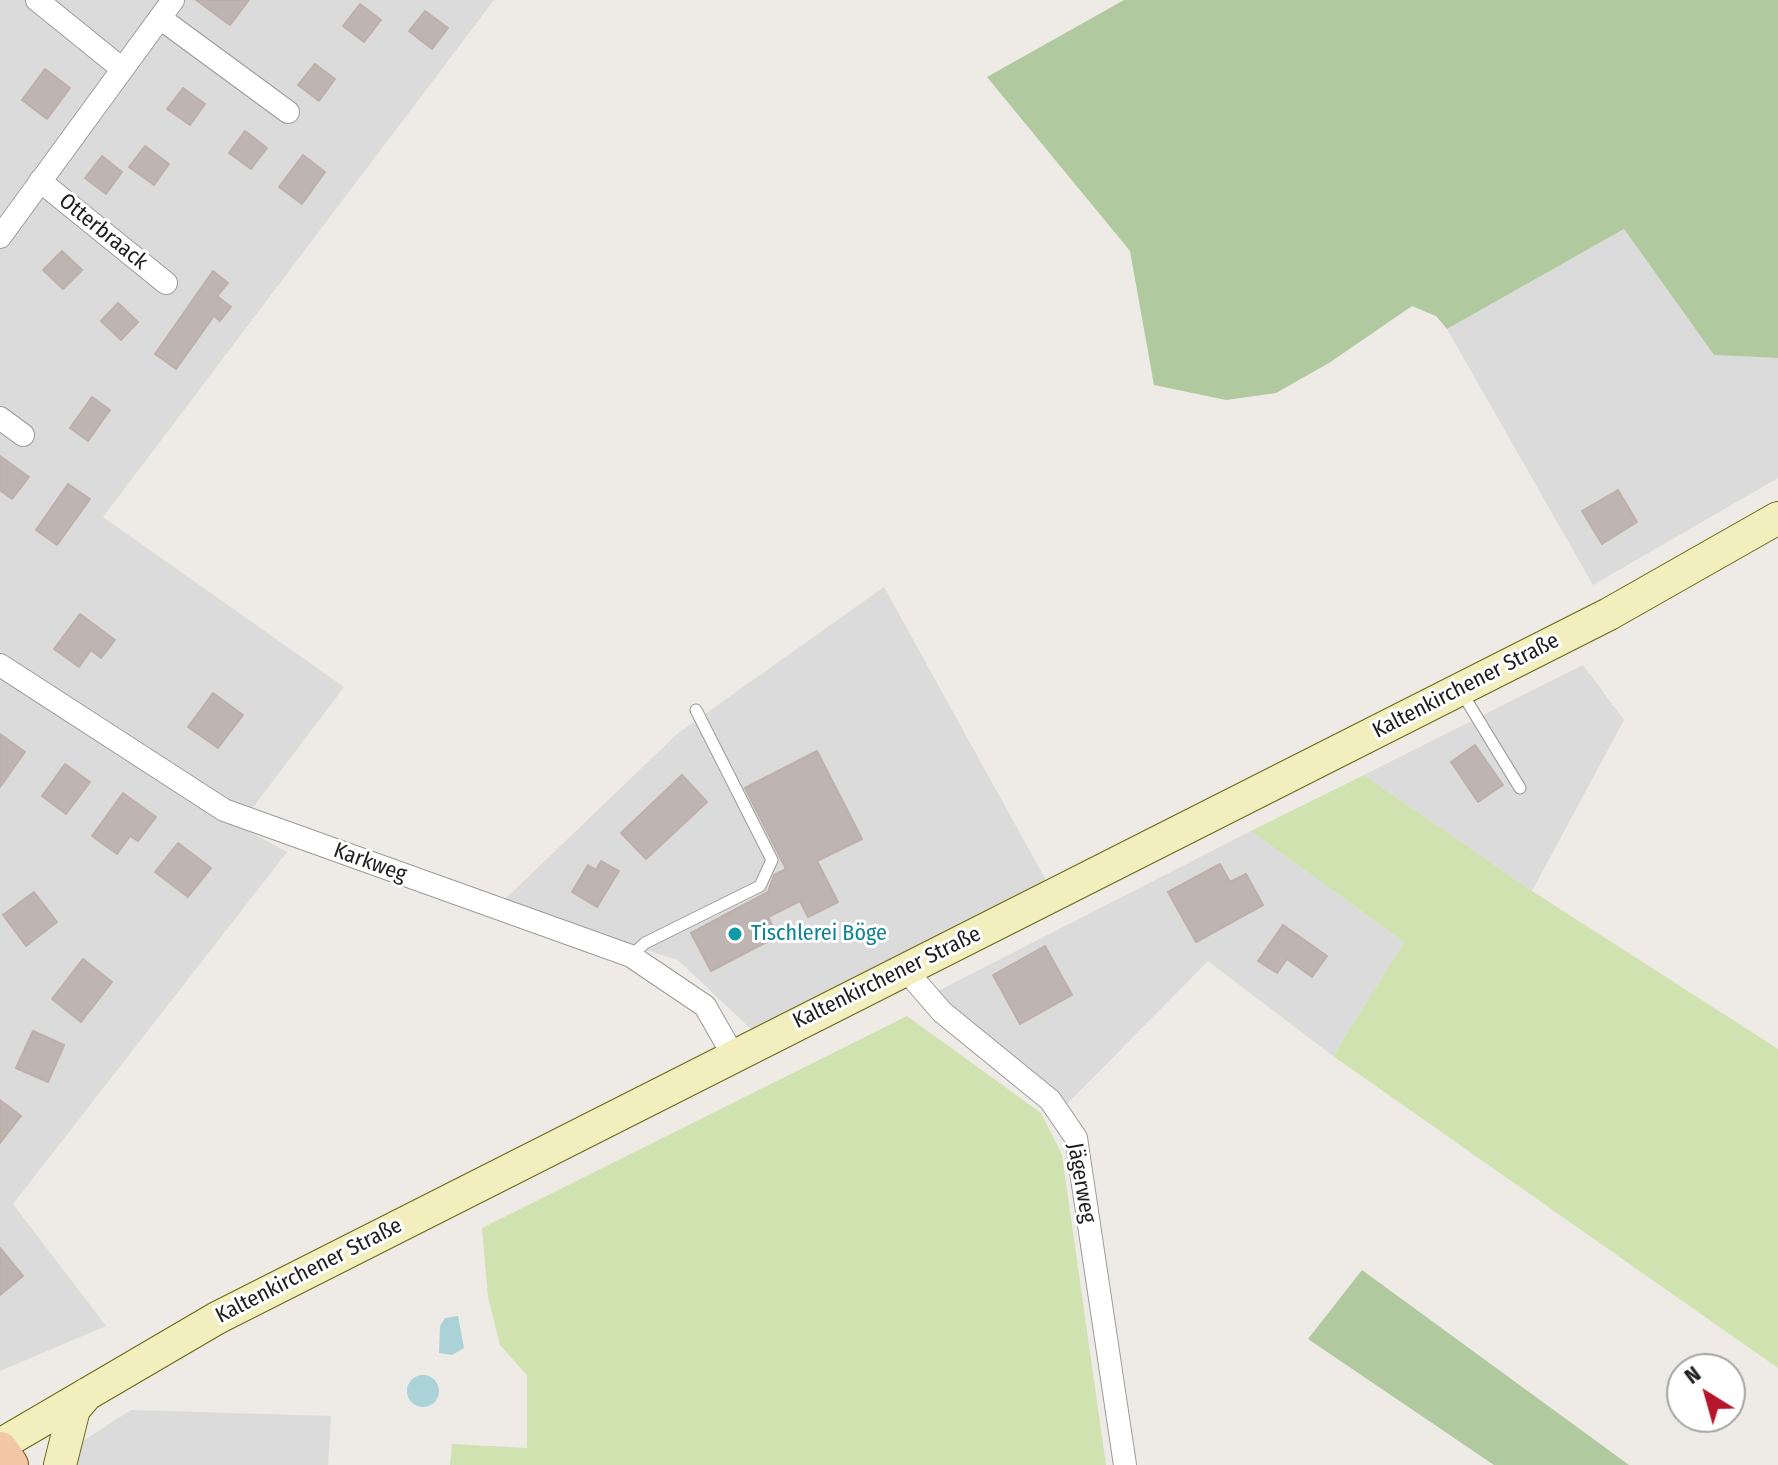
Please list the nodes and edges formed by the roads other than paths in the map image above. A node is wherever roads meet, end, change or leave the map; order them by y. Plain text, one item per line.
1 (37, 0) edge
2 (167, 9) edge
3 (121, 68) junction
4 (288, 112) dead end
5 (40, 181) junction
6 (0, 237) edge
7 (166, 283) dead end
8 (0, 418) edge
9 (23, 435) dead end
10 (1778, 518) edge
11 (0, 665) edge
12 (1459, 689) junction
13 (696, 710) dead end
14 (1520, 788) dead end
15 (631, 956) junction
16 (910, 968) junction
17 (733, 1055) junction
18 (87, 1394) junction
19 (0, 1447) edge
20 (10, 1465) edge
21 (60, 1465) edge
22 (1125, 1465) edge

1 - 3 street
2 - 3 street, Otterbraack
2 - 4 street, Otterbraack
3 - 5 street, Otterbraack
5 - 6 street, Otterbraack
5 - 7 street, Otterbraack
8 - 9 street
10 - 12 main road, Kaltenkirchener Straße
11 - 15 street, Karkweg
12 - 14 lane
12 - 16 main road, Kaltenkirchener Straße
13 - 15 lane
15 - 17 street, Karkweg
16 - 17 main road, Kaltenkirchener Straße
16 - 22 street, Jägerweg
17 - 18 main road, Kaltenkirchener Straße
18 - 19 main road, Kaltenkirchener Straße
18 - 21 main road
19 - 20 main road

